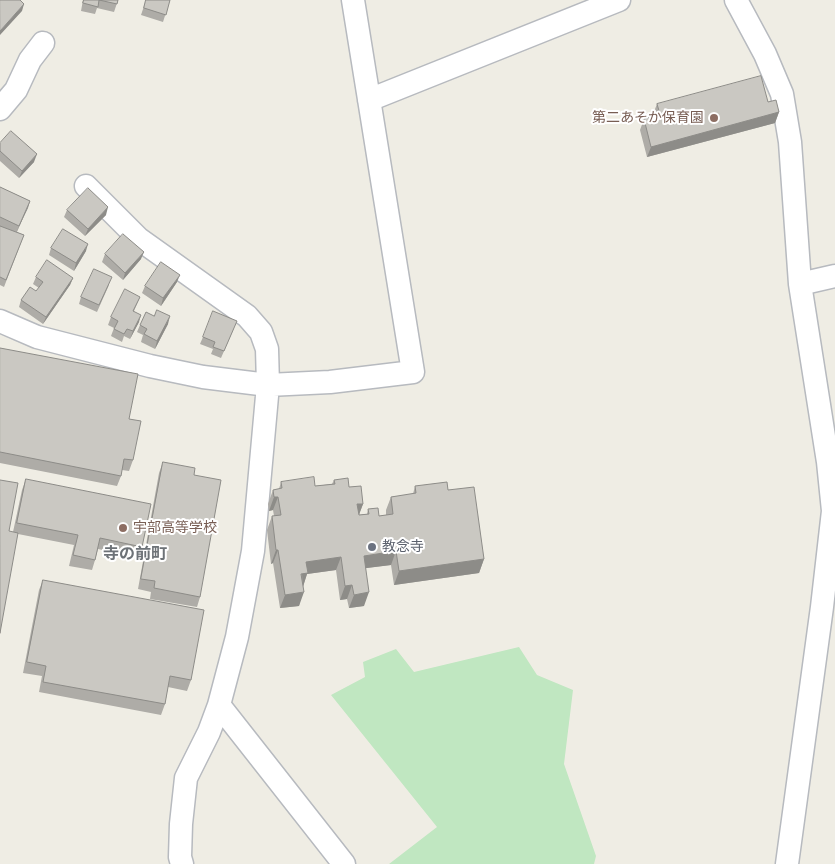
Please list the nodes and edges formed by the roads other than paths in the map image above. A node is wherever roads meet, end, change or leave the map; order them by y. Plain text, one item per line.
1 (353, 0) edge
2 (619, 0) edge
3 (736, 0) edge
4 (44, 43) dead end
5 (369, 100) junction
6 (0, 108) edge
7 (86, 186) dead end
8 (835, 276) edge
9 (800, 284) junction
10 (0, 321) edge
11 (268, 385) junction
12 (218, 705) junction
13 (182, 864) edge
14 (344, 864) edge
15 (787, 864) edge

1 - 5 street
2 - 5 street
3 - 9 street
4 - 6 street
5 - 11 street
7 - 11 street
8 - 9 street
9 - 15 street
10 - 11 street
11 - 12 street
12 - 13 street
12 - 14 street

